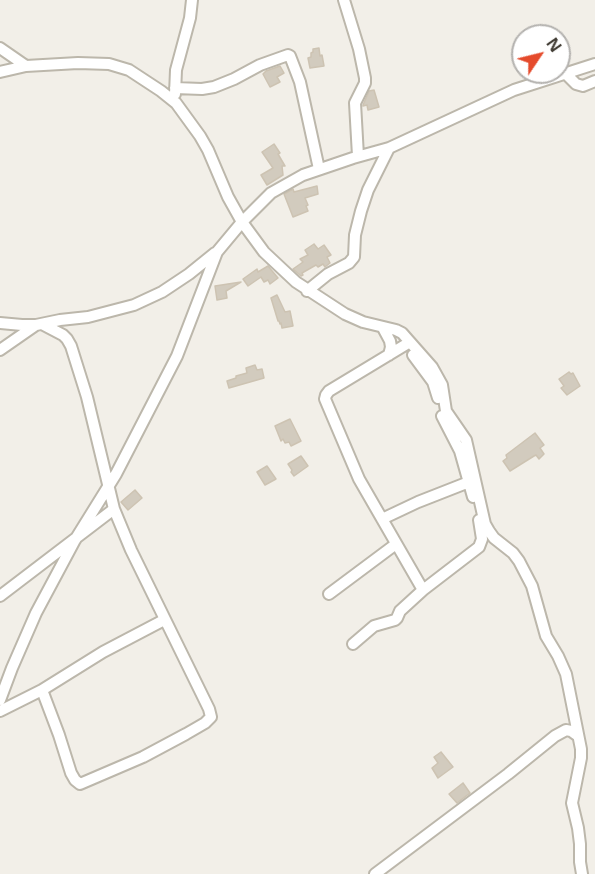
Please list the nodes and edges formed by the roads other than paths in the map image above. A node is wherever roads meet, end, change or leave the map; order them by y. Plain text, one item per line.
1 (192, 0) edge
2 (344, 0) edge
3 (0, 48) edge
4 (595, 64) edge
5 (26, 66) junction
6 (0, 72) edge
7 (571, 72) edge
8 (571, 79) edge
9 (595, 81) edge
10 (534, 84) edge
11 (175, 88) junction
12 (176, 103) junction
13 (389, 148) junction
14 (358, 156) junction
15 (319, 169) junction
16 (242, 222) junction
17 (217, 252) junction
18 (307, 291) junction
19 (0, 323) edge
20 (39, 324) junction
21 (383, 328) junction
22 (408, 344) junction
23 (0, 350) edge
24 (389, 355) junction
25 (469, 482) junction
26 (108, 487) junction
27 (114, 509) junction
28 (382, 519) junction
29 (75, 540) junction
30 (396, 544) junction
31 (423, 590) junction
32 (329, 594) dead end
33 (0, 596) edge
34 (165, 620) junction
35 (353, 644) dead end
36 (42, 690) junction
37 (0, 700) edge
38 (0, 711) edge
39 (578, 736) junction
40 (375, 874) edge
41 (582, 874) edge

1 - 11 street
2 - 14 street
3 - 5 street
4 - 7 street
5 - 6 street
5 - 12 street
8 - 9 street
10 - 13 street
11 - 12 street
11 - 15 street
12 - 16 street
13 - 14 street
13 - 18 street
14 - 15 street
15 - 16 street
16 - 17 street
16 - 18 street
17 - 20 street
17 - 26 street
18 - 21 street
19 - 20 street
20 - 23 street
20 - 26 street
21 - 22 street
21 - 24 street
22 - 24 street
22 - 25 street
22 - 39 street
24 - 28 street
25 - 28 street
25 - 31 street
26 - 27 street
26 - 29 street
27 - 29 street
27 - 34 street
28 - 30 street
29 - 33 street
29 - 37 street
30 - 31 street
30 - 32 street
31 - 35 street
34 - 36 street
34 - 36 street
36 - 38 street
39 - 40 street
39 - 41 street

